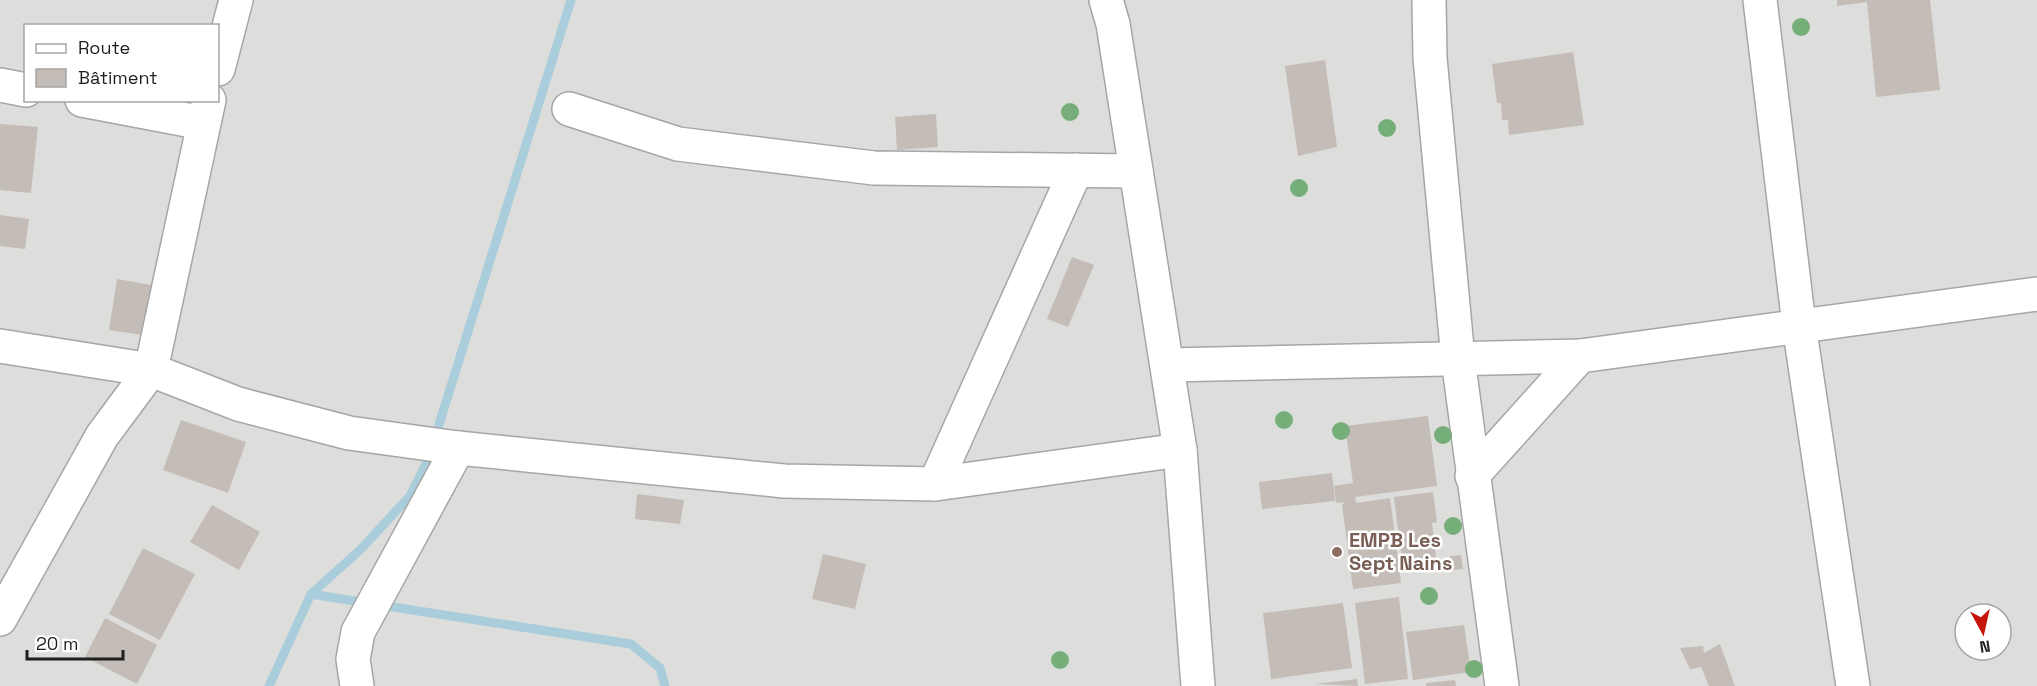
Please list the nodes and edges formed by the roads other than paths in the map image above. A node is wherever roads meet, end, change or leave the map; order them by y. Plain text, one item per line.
1 (236, 0) edge
2 (1106, 0) edge
3 (1429, 0) edge
4 (1760, 0) edge
5 (219, 65) edge
6 (0, 85) edge
7 (24, 90) edge
8 (103, 102) edge
9 (569, 109) dead end
10 (206, 112) edge
11 (1076, 170) junction
12 (1136, 171) junction
13 (2037, 294) edge
14 (1799, 325) junction
15 (0, 346) edge
16 (1580, 356) junction
17 (1458, 359) junction
18 (1167, 365) junction
19 (151, 370) junction
20 (458, 448) junction
21 (1180, 450) junction
22 (1472, 476) junction
23 (935, 484) junction
24 (0, 619) edge
25 (357, 686) edge
26 (1198, 686) edge
27 (1502, 686) edge
28 (1853, 686) edge

1 - 5 street
2 - 12 street
3 - 17 street
4 - 14 street
6 - 7 street
8 - 10 street
9 - 11 street
10 - 19 street
11 - 12 street
11 - 23 street
12 - 18 street
13 - 14 street
14 - 16 street
14 - 28 street
15 - 19 street
16 - 17 street
16 - 22 street
17 - 18 street
17 - 22 street
18 - 21 street
19 - 20 street
19 - 24 street
20 - 23 street
20 - 25 street
21 - 23 street
21 - 26 street
22 - 27 street

